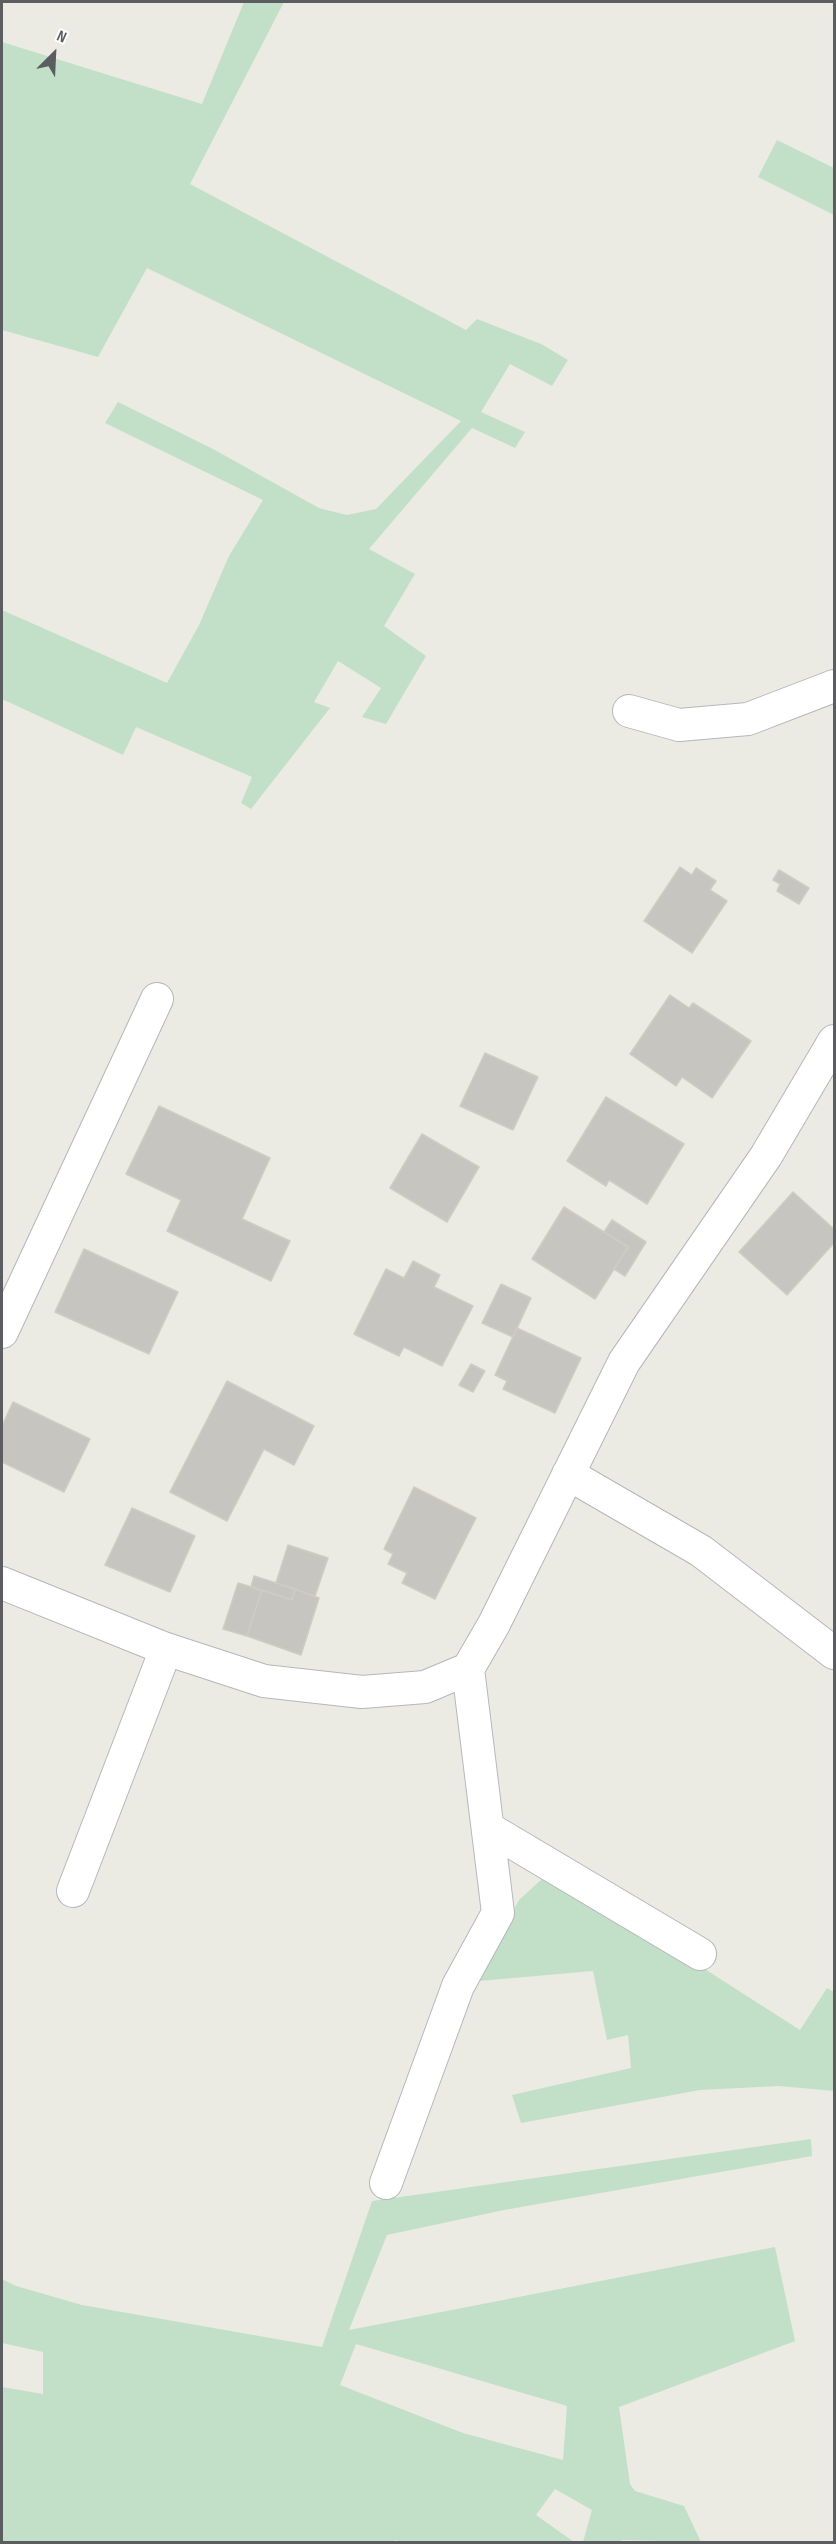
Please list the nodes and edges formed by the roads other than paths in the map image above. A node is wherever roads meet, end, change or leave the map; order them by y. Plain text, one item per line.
1 (834, 686) edge
2 (629, 711) dead end
3 (158, 999) dead end
4 (834, 1041) edge
5 (2, 1332) edge
6 (568, 1474) junction
7 (2, 1583) edge
8 (166, 1649) junction
9 (834, 1653) edge
10 (468, 1669) junction
11 (488, 1828) junction
12 (73, 1891) dead end
13 (700, 1954) dead end
14 (386, 2183) dead end

1 - 2 street
3 - 5 street
4 - 6 street
6 - 9 street
6 - 10 street
7 - 8 street
8 - 10 street
8 - 12 street
10 - 11 street
11 - 13 street
11 - 14 street

